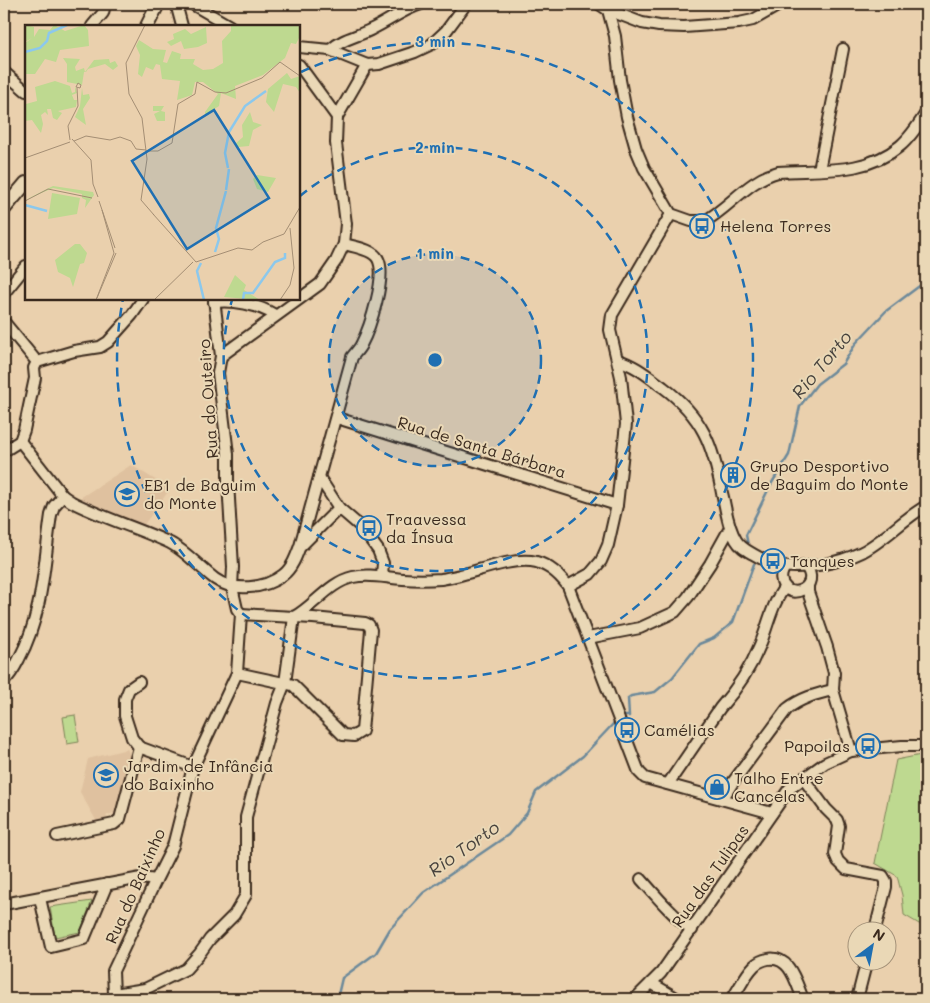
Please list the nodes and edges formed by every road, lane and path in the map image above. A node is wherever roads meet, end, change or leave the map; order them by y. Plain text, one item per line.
1 (105, 4) edge
2 (158, 4) edge
3 (178, 4) edge
4 (192, 4) edge
5 (422, 4) edge
6 (466, 4) edge
7 (781, 4) edge
8 (603, 7) edge
9 (93, 25) edge
10 (148, 25) edge
11 (182, 25) edge
12 (228, 25) edge
13 (300, 47) edge
14 (844, 49) dead end
15 (330, 50) junction
16 (367, 65) junction
17 (300, 66) edge
18 (4, 72) edge
19 (25, 90) edge
20 (926, 113) edge
21 (337, 117) junction
22 (819, 170) junction
23 (25, 184) edge
24 (4, 209) edge
25 (671, 214) junction
26 (344, 244) junction
27 (25, 267) edge
28 (4, 293) edge
29 (300, 299) edge
30 (142, 300) edge
31 (299, 300) edge
32 (214, 301) edge
33 (275, 315) junction
34 (4, 322) edge
35 (221, 356) junction
36 (618, 360) junction
37 (37, 362) junction
38 (337, 418) junction
39 (20, 441) junction
40 (4, 451) edge
41 (318, 477) junction
42 (63, 496) junction
43 (617, 505) junction
44 (926, 506) edge
45 (339, 508) junction
46 (730, 528) junction
47 (300, 546) junction
48 (805, 566) junction
49 (785, 567) junction
50 (382, 575) junction
51 (808, 585) junction
52 (568, 586) junction
53 (232, 587) junction
54 (784, 587) junction
55 (240, 614) junction
56 (294, 617) junction
57 (588, 638) junction
58 (237, 673) junction
59 (4, 681) edge
60 (139, 682) dead end
61 (285, 683) junction
62 (833, 690) junction
63 (926, 746) edge
64 (138, 747) junction
65 (851, 751) junction
66 (193, 767) junction
67 (803, 778) junction
68 (668, 784) junction
69 (723, 798) junction
70 (772, 813) junction
71 (56, 836) dead end
72 (641, 879) dead end
73 (156, 880) junction
74 (107, 884) junction
75 (40, 898) junction
76 (4, 904) edge
77 (878, 920) edge
78 (692, 930) junction
79 (864, 970) edge
80 (651, 982) junction
81 (145, 989) junction
82 (113, 997) edge
83 (141, 999) edge
84 (635, 999) edge
85 (678, 999) edge
86 (732, 999) edge
87 (803, 999) edge
88 (857, 999) edge

1 - 9 street
2 - 10 main road
3 - 11 street
4 - 12 street
5 - 15 street
6 - 16 street
7 - 8 street
8 - 25 street
13 - 15 street
14 - 22 street
15 - 16 street
16 - 21 street
17 - 21 street
18 - 19 street
20 - 22 street
21 - 26 street
22 - 25 street
23 - 24 main road
25 - 36 street
26 - 29 street
26 - 38 street
27 - 28 street
30 - 37 street
31 - 33 street
32 - 33 street
32 - 35 street, Rua do Outeiro
33 - 35 street
34 - 37 street
35 - 53 street, Rua do Outeiro
36 - 43 street
36 - 46 street
37 - 39 street
38 - 41 street
38 - 43 street, Rua de Santa Bárbara
39 - 40 street
39 - 42 street
41 - 45 street
41 - 47 street
42 - 53 street
42 - 59 street
43 - 52 street
44 - 48 street
45 - 47 street
45 - 50 street
46 - 49 street
46 - 57 street
47 - 53 street
48 - 49 street
48 - 51 street
49 - 54 street
50 - 52 street
50 - 56 street
51 - 54 street
51 - 62 street
52 - 57 street
53 - 55 street, Rua do Baixinho
54 - 68 street
55 - 56 street
55 - 58 street, Rua do Baixinho
56 - 61 street
56 - 61 street
57 - 68 street
58 - 61 street
58 - 66 street, Rua do Baixinho
60 - 64 street
61 - 81 street
62 - 65 street
62 - 69 street
63 - 65 street, Rua das Tulipas
64 - 66 street
64 - 71 street
65 - 67 street, Rua das Tulipas
66 - 73 street, Rua do Baixinho
67 - 70 street, Rua das Tulipas
67 - 77 street
68 - 69 street
69 - 70 street
70 - 78 street, Rua das Tulipas
72 - 78 street
73 - 74 street
73 - 82 street, Rua do Baixinho
74 - 75 street
74 - 75 street
75 - 76 street
78 - 80 street, Rua das Tulipas
79 - 88 street
80 - 84 street, Rua das Tulipas
80 - 85 street
81 - 82 street
81 - 83 street
86 - 87 street

